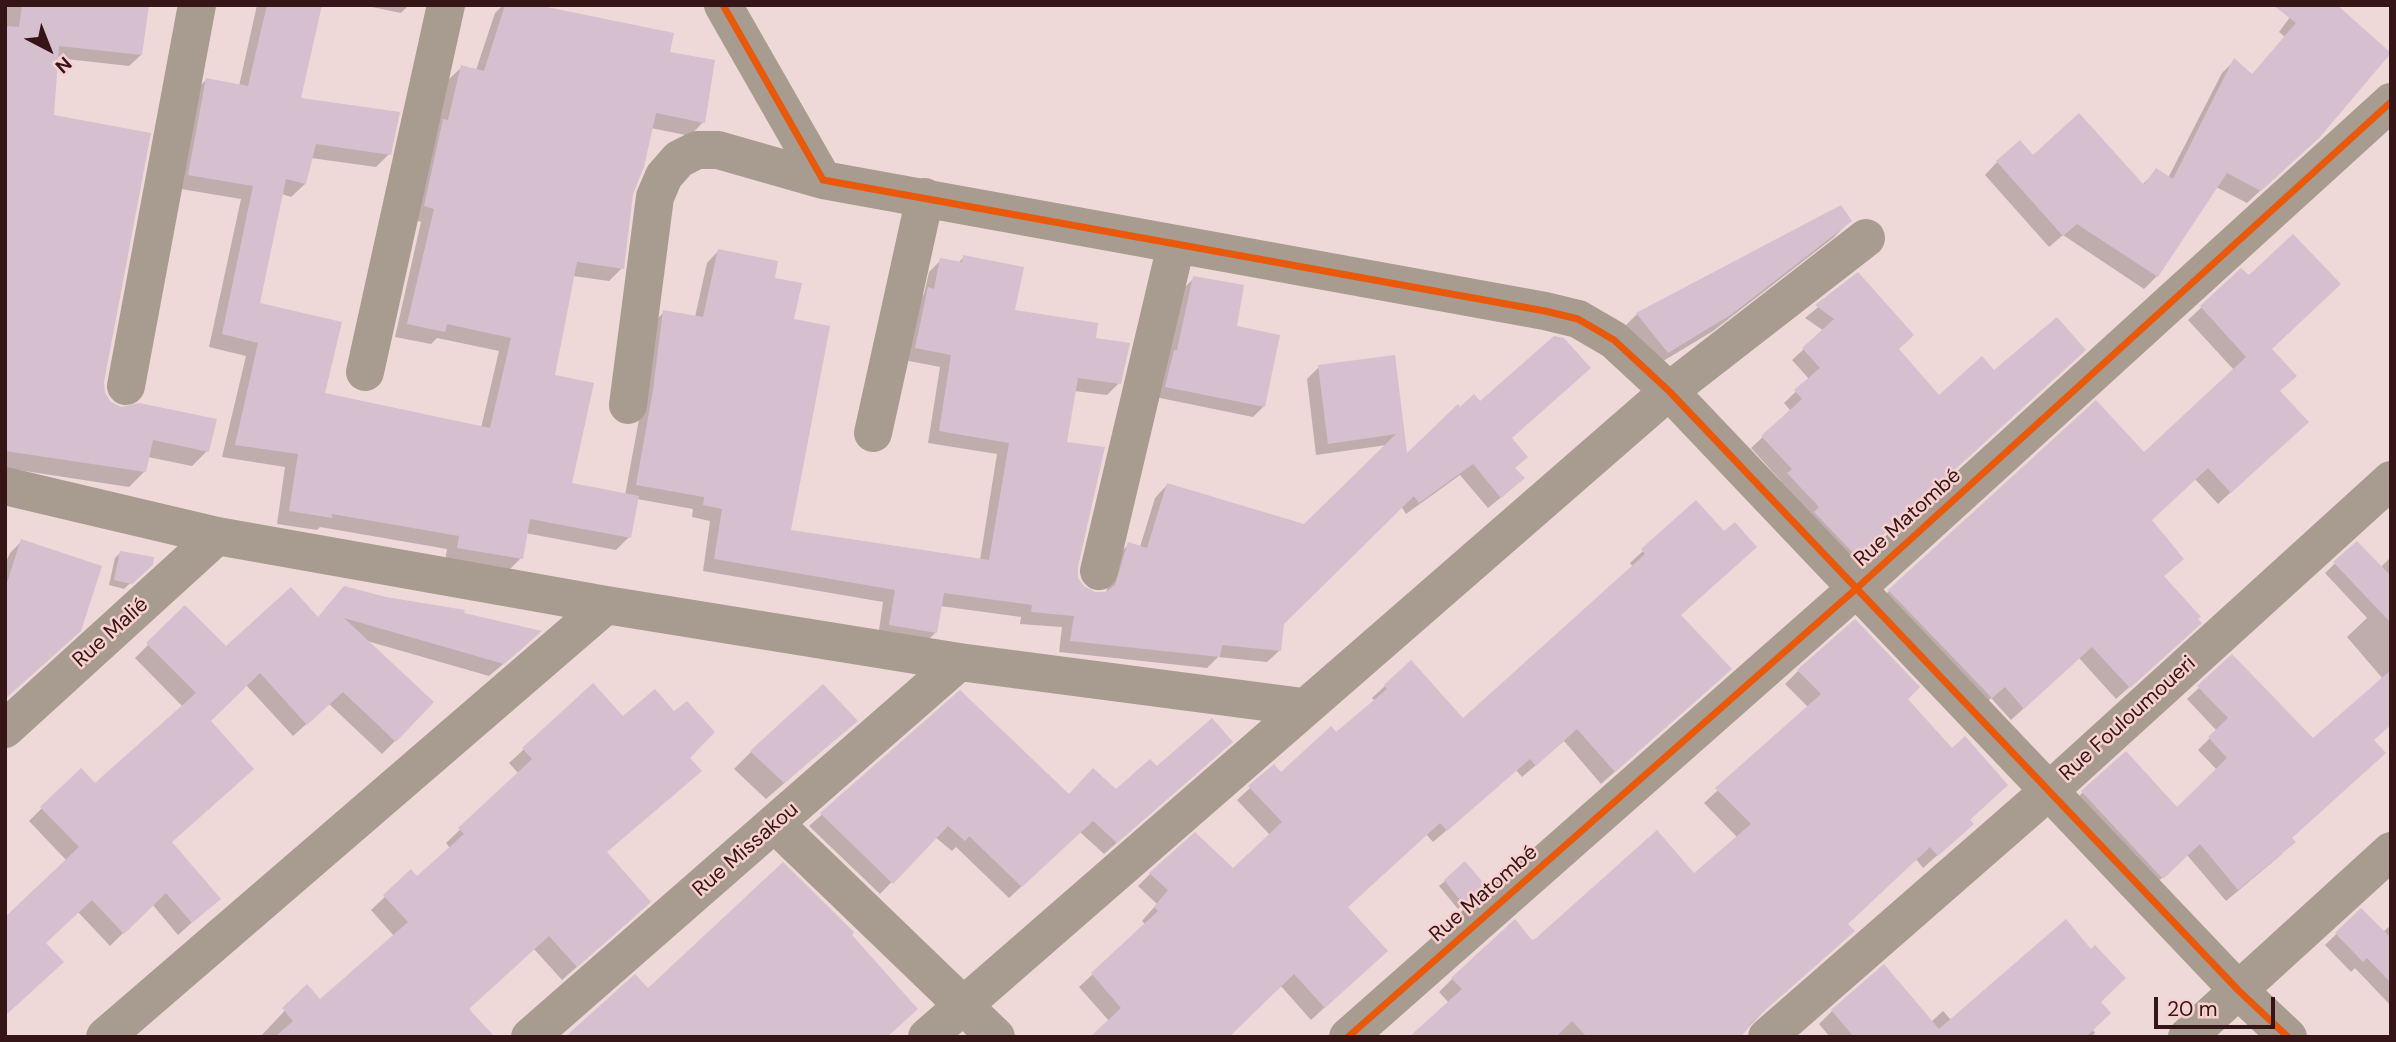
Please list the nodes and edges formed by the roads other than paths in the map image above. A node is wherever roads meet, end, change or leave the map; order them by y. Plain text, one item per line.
1 (197, 5) edge
2 (446, 5) edge
3 (723, 5) edge
4 (2391, 103) edge
5 (823, 180) junction
6 (925, 197) junction
7 (1867, 238) dead end
8 (1176, 245) junction
9 (365, 372) dead end
10 (126, 386) dead end
11 (1669, 391) junction
12 (628, 405) dead end
13 (873, 433) dead end
14 (2391, 480) edge
15 (5, 486) edge
16 (217, 536) junction
17 (1099, 571) dead end
18 (1857, 588) junction
19 (606, 605) junction
20 (959, 662) junction
21 (1303, 707) junction
22 (5, 729) edge
23 (2050, 790) junction
24 (776, 825) junction
25 (2391, 851) edge
26 (2239, 991) junction
27 (963, 1005) junction
28 (105, 1037) edge
29 (530, 1037) edge
30 (927, 1037) edge
31 (996, 1037) edge
32 (1348, 1037) edge
33 (1767, 1037) edge
34 (2187, 1037) edge
35 (2288, 1037) edge

1 - 10 street
2 - 9 street
3 - 5 street
4 - 18 street, Rue Matombé
5 - 6 street
5 - 12 street
6 - 8 street
6 - 13 street
7 - 11 street
8 - 11 street
8 - 17 street
11 - 18 street
11 - 21 street
14 - 23 street, Rue Fouloumoueri
15 - 16 street
16 - 19 street
16 - 22 street, Rue Malié
18 - 23 street
18 - 32 street, Rue Matombé
19 - 20 street
19 - 28 street
20 - 21 street
20 - 24 street, Rue Missakou
21 - 27 street
23 - 26 street
23 - 33 street, Rue Fouloumoueri
24 - 27 street
24 - 29 street, Rue Missakou
25 - 26 street
26 - 34 street
26 - 35 street
27 - 30 street
27 - 31 street

